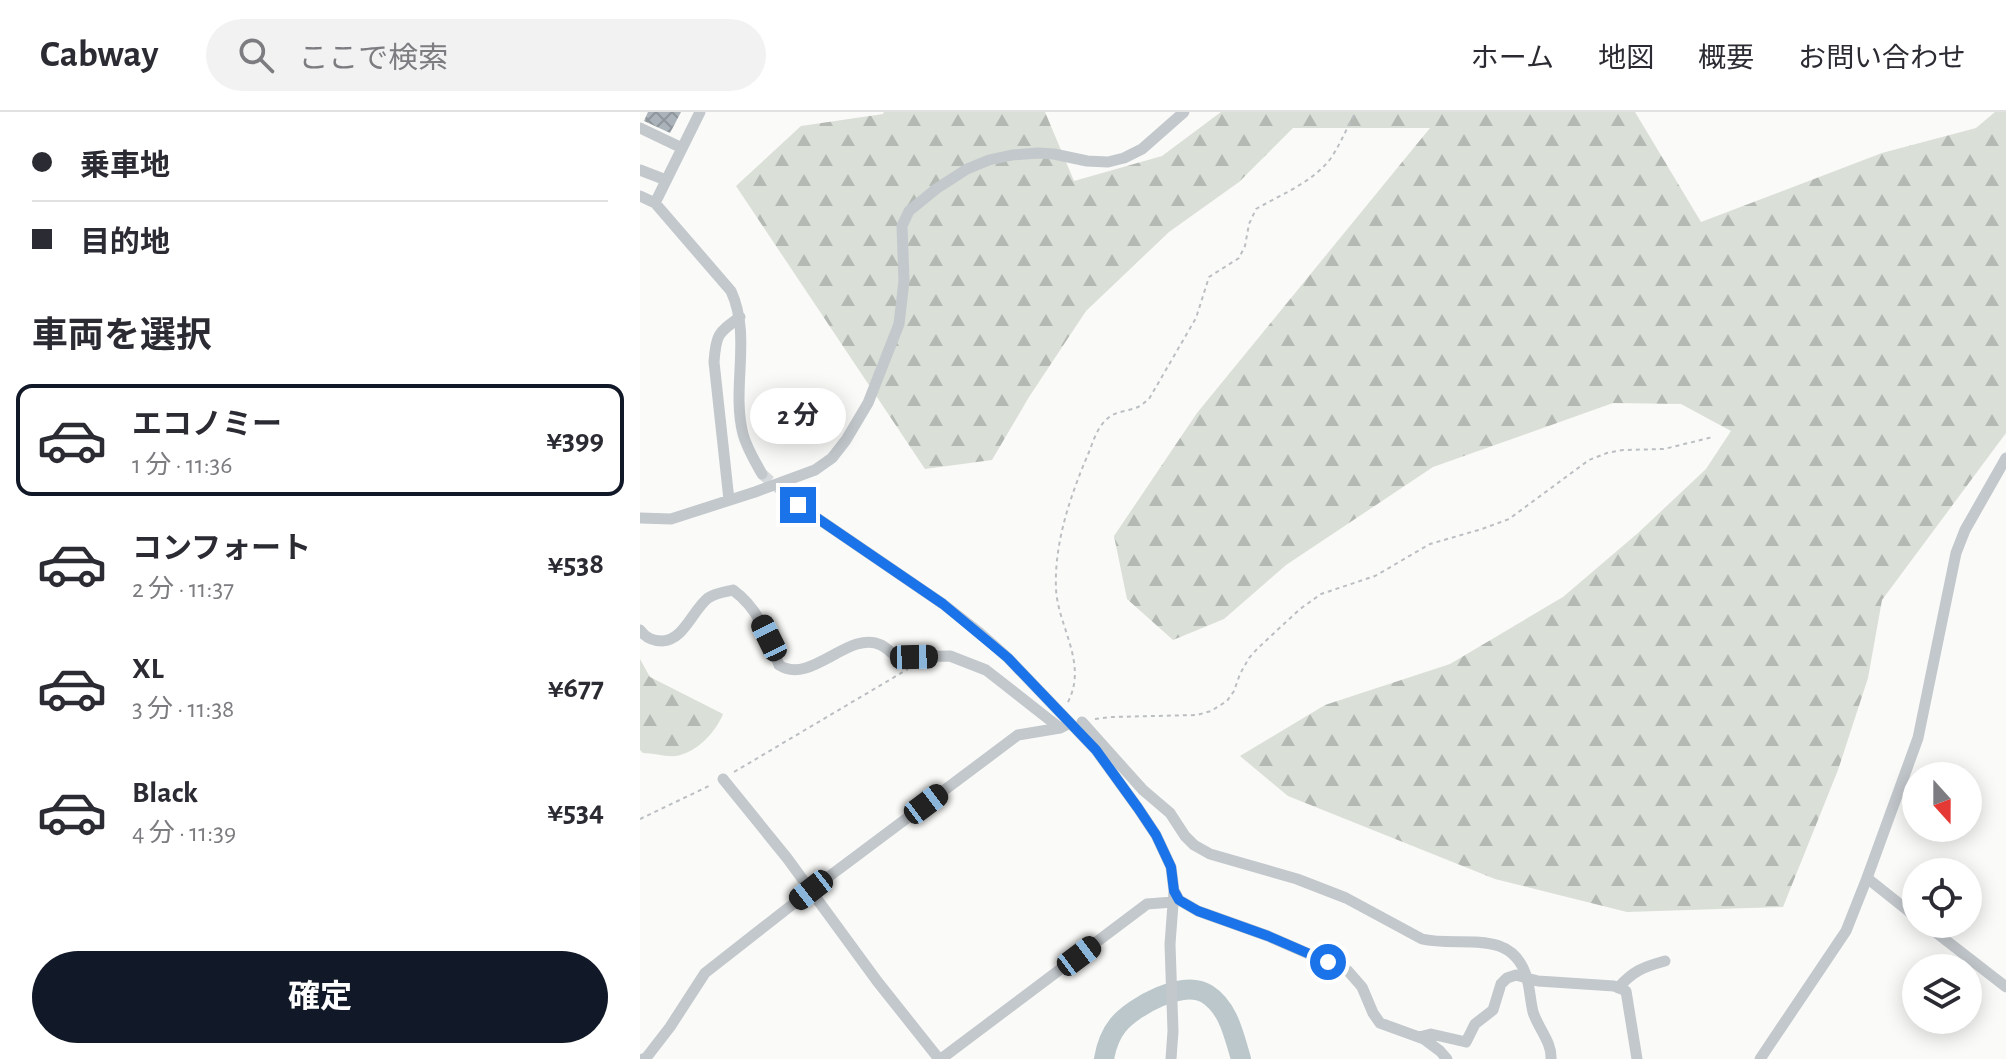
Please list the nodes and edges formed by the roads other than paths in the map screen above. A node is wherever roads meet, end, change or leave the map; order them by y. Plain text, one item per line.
1 (700, 112) edge
2 (1184, 112) edge
3 (640, 128) edge
4 (682, 148) junction
5 (640, 170) edge
6 (666, 180) junction
7 (640, 196) edge
8 (655, 203) junction
9 (740, 317) junction
10 (2006, 458) edge
11 (762, 474) tunnel mouth
12 (729, 500) junction
13 (798, 505) tunnel mouth
14 (640, 518) edge
15 (640, 630) edge
16 (1068, 722) junction
17 (723, 779) road end
18 (1867, 878) junction
19 (811, 890) junction
20 (1174, 897) junction
21 (1902, 906) edge
22 (1943, 938) edge
23 (1665, 961) dead end
24 (1527, 977) junction
25 (2006, 987) edge
26 (1618, 988) junction
27 (1419, 1037) junction
28 (643, 1059) edge
29 (940, 1059) edge
30 (1171, 1059) edge
31 (1447, 1059) edge
32 (1551, 1059) edge
33 (1637, 1059) edge
34 (1760, 1059) edge

1 - 4 street
2 - 12 street
3 - 4 street
4 - 6 street
5 - 6 street
6 - 8 street
7 - 8 street
8 - 9 street
9 - 11 street
9 - 12 street
10 - 18 street
12 - 14 street
13 - 16 street
15 - 16 street
16 - 19 street
16 - 20 street
16 - 24 street
17 - 19 street
18 - 21 street
18 - 34 street
19 - 28 street
19 - 29 street
20 - 27 street
20 - 29 street
20 - 30 street
22 - 25 street
23 - 26 street
24 - 26 street
24 - 27 street
24 - 32 street
26 - 33 street
27 - 31 street

